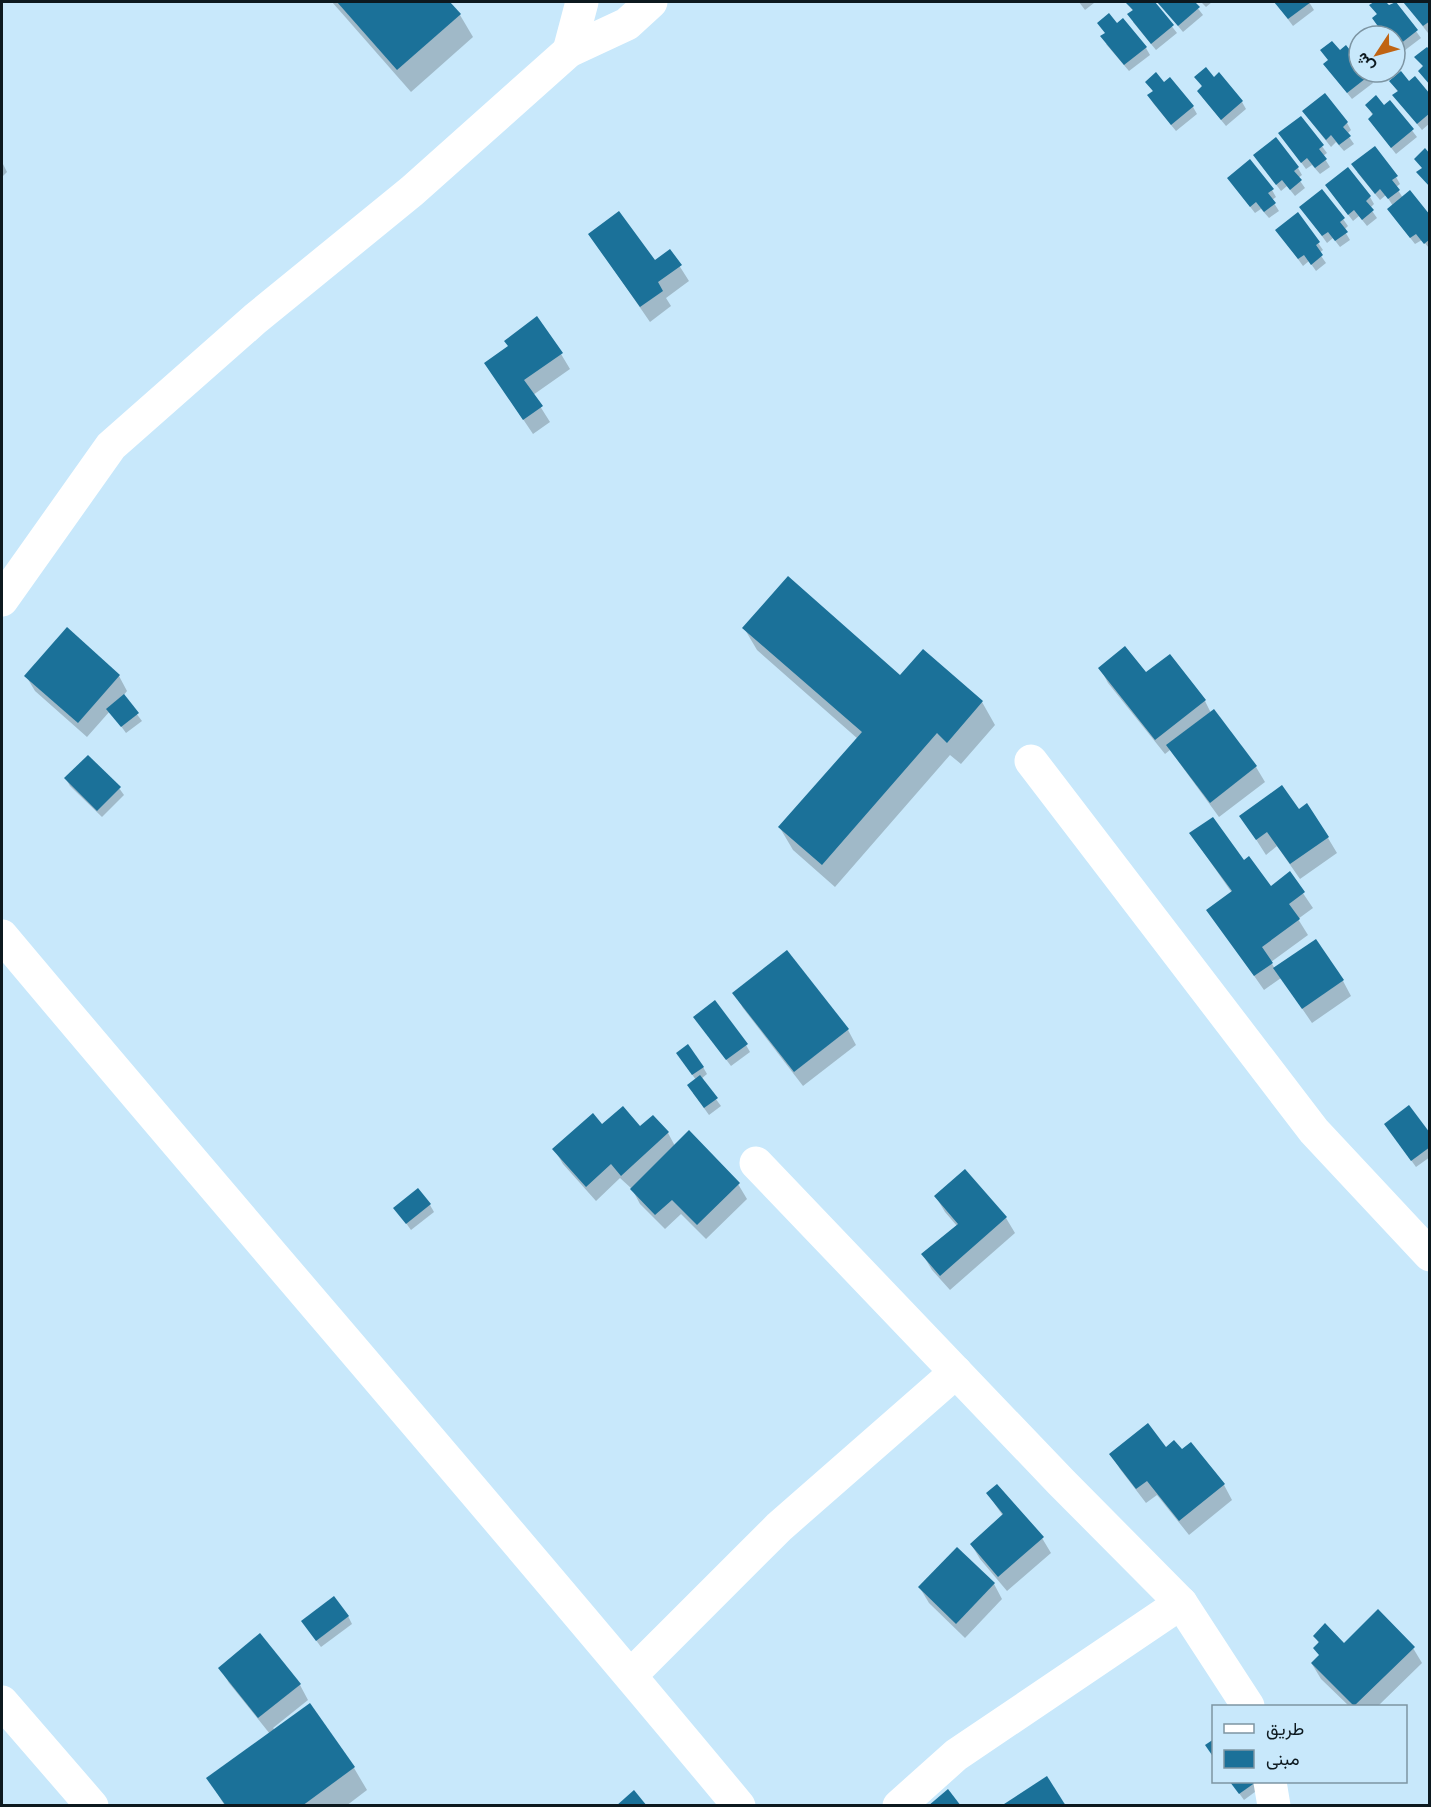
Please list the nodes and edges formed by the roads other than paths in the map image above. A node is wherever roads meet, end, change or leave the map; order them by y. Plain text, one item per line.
1 (582, 2) edge
2 (651, 2) edge
3 (569, 51) junction
4 (2, 600) edge
5 (1031, 761) dead end
6 (2, 936) edge
7 (756, 1162) dead end
8 (1430, 1255) edge
9 (956, 1371) junction
10 (1180, 1603) junction
11 (631, 1676) junction
12 (2, 1702) edge
13 (1247, 1705) edge
14 (1270, 1783) edge
15 (92, 1806) edge
16 (739, 1806) edge
17 (899, 1806) edge
18 (1274, 1806) edge

1 - 3 street
2 - 3 street
3 - 4 street
5 - 8 street
6 - 11 street
7 - 9 street
9 - 10 street
9 - 11 street
10 - 13 street
10 - 17 street
11 - 16 street
12 - 15 street
14 - 18 street

